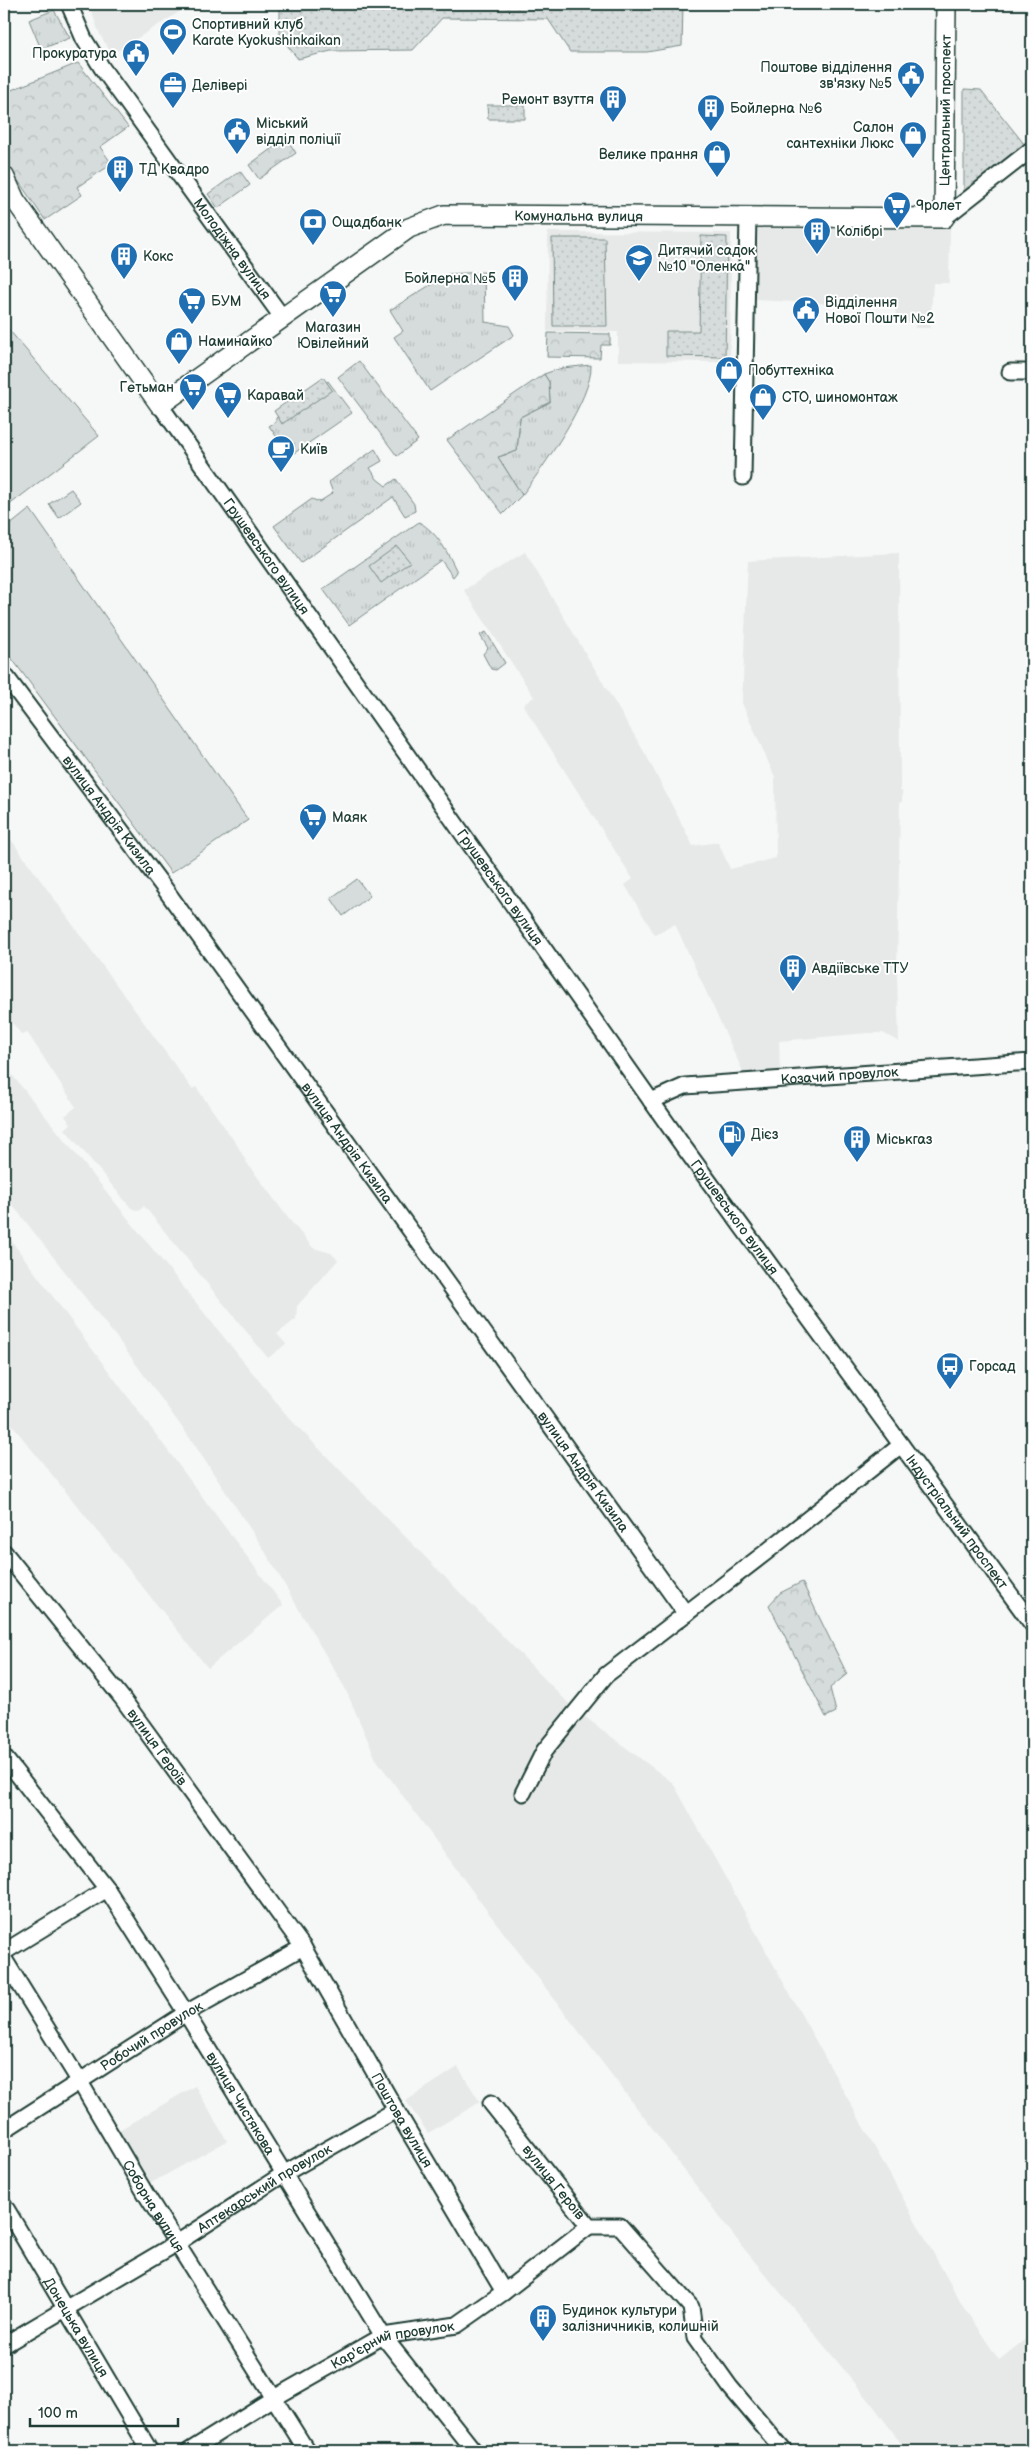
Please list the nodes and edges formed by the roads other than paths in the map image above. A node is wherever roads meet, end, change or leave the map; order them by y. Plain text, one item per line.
1 (69, 4) edge
2 (946, 4) edge
3 (1032, 149) edge
4 (4, 176) edge
5 (9, 199) edge
6 (748, 216) junction
7 (944, 218) junction
8 (282, 317) junction
9 (1010, 372) dead end
10 (1032, 372) edge
11 (160, 404) junction
12 (743, 477) dead end
13 (4, 674) edge
14 (1032, 1062) edge
15 (651, 1101) junction
16 (901, 1445) junction
17 (4, 1552) edge
18 (686, 1614) junction
19 (1032, 1624) edge
20 (4, 1758) edge
21 (523, 1793) dead end
22 (107, 1888) junction
23 (303, 1947) junction
24 (4, 1952) edge
25 (4, 1959) edge
26 (186, 2013) junction
27 (80, 2082) junction
28 (491, 2103) dead end
29 (396, 2110) junction
30 (4, 2130) edge
31 (285, 2173) junction
32 (4, 2205) edge
33 (589, 2226) junction
34 (176, 2243) junction
35 (504, 2292) junction
36 (66, 2308) junction
37 (383, 2336) junction
38 (4, 2345) edge
39 (274, 2398) junction
40 (150, 2451) edge
41 (189, 2451) edge
42 (307, 2451) edge
43 (474, 2451) edge
44 (784, 2451) edge

1 - 8 street, Молодіжна вулиця
2 - 7 main road, Центральний проспект
3 - 7 street
4 - 5 main road, Грушевського вулиця
5 - 11 main road, Грушевського вулиця
6 - 7 main road, Комунальна вулиця
6 - 8 main road, Комунальна вулиця
6 - 12 street
8 - 11 main road, Комунальна вулиця
9 - 10 street
11 - 15 street, Грушевського вулиця
13 - 18 street, вулиця Андрія Кизила
14 - 15 street, Козачий провулок
15 - 16 street, Грушевського вулиця
16 - 18 street
16 - 19 street, Індустріальний проспект
17 - 23 street, вулиця Героїв
18 - 21 street
20 - 22 street, вулиця Чистякова
22 - 24 street
22 - 26 street, вулиця Чистякова
23 - 26 street, Робочий провулок
23 - 29 street, Поштова вулиця
25 - 27 street, Соборна вулиця
26 - 27 street, Робочий провулок
26 - 31 street, вулиця Чистякова
27 - 30 street, Робочий провулок
27 - 34 street, Соборна вулиця
28 - 33 street, вулиця Героїв
29 - 31 street, Аптекарський провулок
29 - 35 street, Поштова вулиця
31 - 34 street, Аптекарський провулок
31 - 37 street, вулиця Чистякова
32 - 36 street, Донецька вулиця
33 - 35 street, Кар'єрний провулок
33 - 44 street, вулиця Героїв
34 - 36 street, Аптекарський провулок
34 - 39 street, Соборна вулиця
35 - 37 street, Кар'єрний провулок
36 - 38 street, Аптекарський провулок
36 - 40 street, Донецька вулиця
37 - 39 street, Кар'єрний провулок
37 - 43 street, вулиця Чистякова
39 - 41 street, Кар'єрний провулок
39 - 42 street, Соборна вулиця

